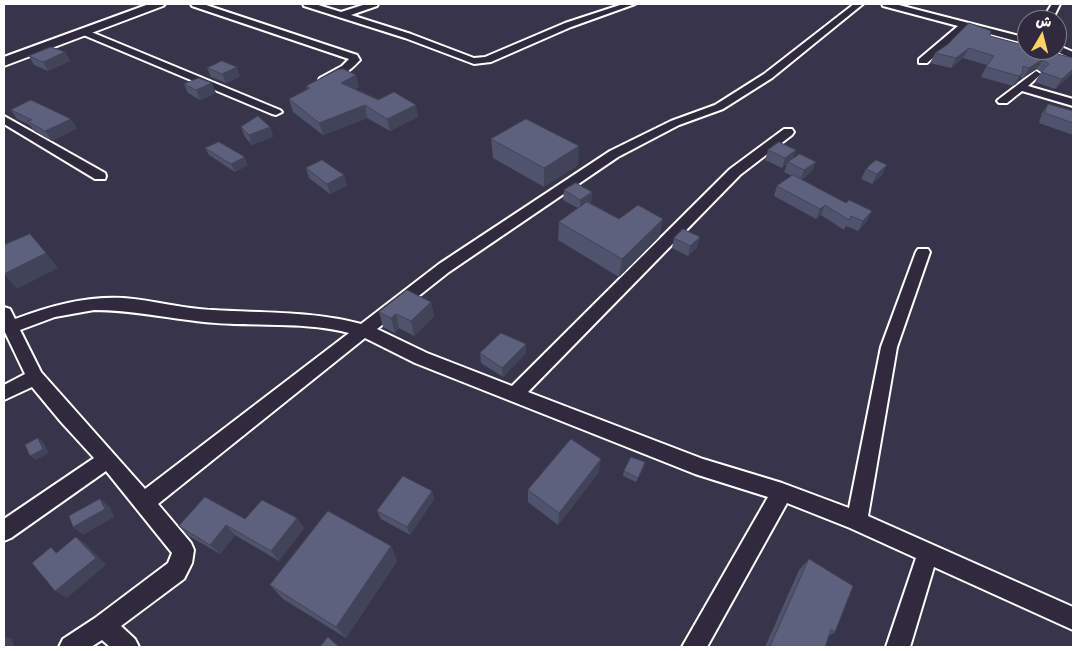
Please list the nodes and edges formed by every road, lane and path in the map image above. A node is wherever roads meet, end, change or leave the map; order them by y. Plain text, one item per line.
1 (159, 4) edge
2 (195, 4) edge
3 (307, 4) edge
4 (374, 4) edge
5 (631, 4) edge
6 (859, 4) edge
7 (886, 4) edge
8 (341, 15) junction
9 (965, 25) junction
10 (84, 32) junction
11 (1017, 38) edge
12 (923, 61) dead end
13 (4, 62) edge
14 (1036, 74) dead end
15 (318, 83) edge
16 (1021, 87) junction
17 (1003, 101) dead end
18 (1073, 102) edge
19 (276, 112) dead end
20 (4, 119) edge
21 (788, 132) dead end
22 (100, 176) dead end
23 (923, 252) dead end
24 (7, 320) edge
25 (365, 331) junction
26 (35, 377) junction
27 (4, 393) edge
28 (514, 395) junction
29 (108, 459) junction
30 (782, 492) junction
31 (143, 503) junction
32 (857, 521) junction
33 (4, 531) edge
34 (928, 553) junction
35 (1073, 620) edge
36 (103, 626) junction
37 (71, 647) edge
38 (127, 647) edge
39 (694, 647) edge
40 (898, 647) edge

1 - 10 street
2 - 15 street
3 - 8 street
4 - 8 street
5 - 8 street
6 - 25 street
7 - 9 street
9 - 11 street
9 - 12 street
10 - 13 street
10 - 19 street
14 - 16 street
16 - 17 street
16 - 18 street
20 - 22 street
21 - 28 street
23 - 32 street
24 - 25 street
24 - 26 street
25 - 28 street
25 - 31 street
26 - 27 street
26 - 29 street
28 - 30 street
29 - 31 street
29 - 33 street
30 - 32 street
30 - 39 street
31 - 36 street
32 - 34 street
34 - 35 street
34 - 40 street
36 - 37 street
36 - 38 street

